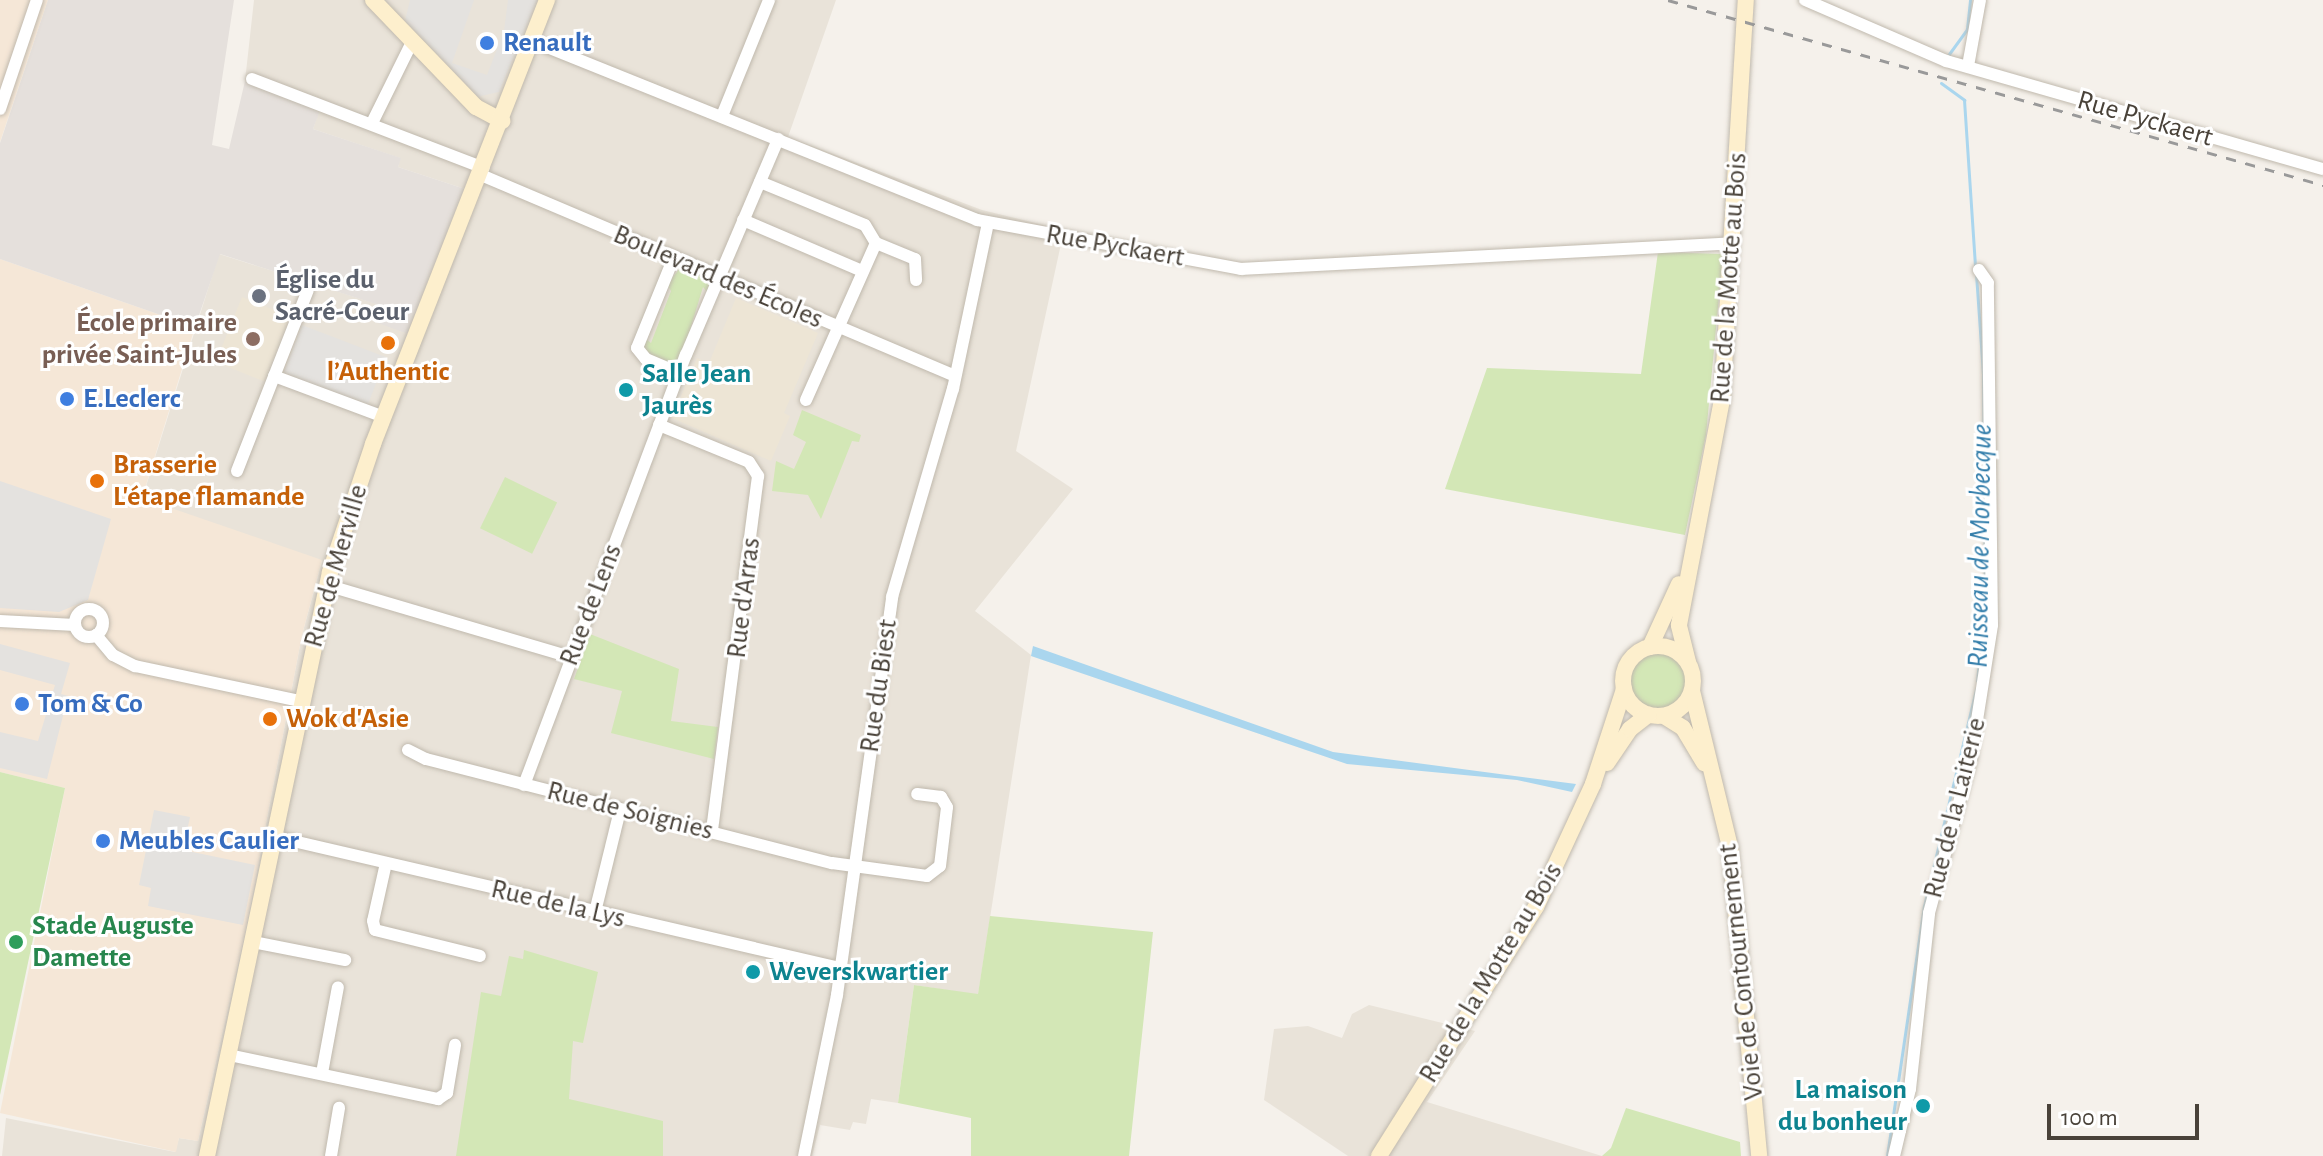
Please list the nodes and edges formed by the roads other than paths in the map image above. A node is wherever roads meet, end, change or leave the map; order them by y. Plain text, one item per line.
1 (37, 0) edge
2 (373, 0) edge
3 (547, 0) edge
4 (769, 0) edge
5 (1746, 0) edge
6 (1805, 0) edge
7 (1980, 0) edge
8 (532, 41) junction
9 (412, 42) junction
10 (1968, 66) junction
11 (252, 79) dead end
12 (0, 109) edge
13 (722, 116) junction
14 (502, 121) junction
15 (372, 123) junction
16 (778, 139) junction
17 (2323, 169) edge
18 (482, 172) junction
19 (760, 182) junction
20 (743, 220) junction
21 (988, 223) junction
22 (876, 243) junction
23 (1732, 243) junction
24 (674, 257) junction
25 (1979, 270) dead end
26 (862, 271) junction
27 (719, 277) junction
28 (916, 280) dead end
29 (308, 290) dead end
30 (837, 328) junction
31 (679, 373) junction
32 (274, 376) junction
33 (955, 376) junction
34 (806, 400) dead end
35 (384, 417) junction
36 (659, 425) junction
37 (237, 471) dead end
38 (1692, 553) junction
39 (326, 585) junction
40 (0, 621) edge
41 (75, 625) junction
42 (96, 635) junction
43 (1650, 647) junction
44 (571, 657) junction
45 (1688, 662) junction
46 (1624, 689) junction
47 (1692, 691) junction
48 (300, 701) junction
49 (1656, 715) junction
50 (408, 750) dead end
51 (1593, 784) junction
52 (524, 785) junction
53 (1717, 790) junction
54 (917, 794) dead end
55 (620, 810) junction
56 (712, 832) junction
57 (276, 837) junction
58 (386, 863) junction
59 (854, 867) junction
60 (595, 912) junction
61 (253, 942) junction
62 (480, 956) dead end
63 (345, 960) dead end
64 (840, 968) junction
65 (338, 987) dead end
66 (455, 1045) dead end
67 (229, 1055) junction
68 (322, 1073) junction
69 (339, 1108) dead end
70 (209, 1156) edge
71 (331, 1156) edge
72 (804, 1156) edge
73 (1379, 1156) edge
74 (1759, 1156) edge
75 (1894, 1156) edge

1 - 12 street
2 - 9 street
3 - 8 street, Rue de Merville
4 - 13 street
5 - 23 street, Rue de la Motte au Bois
6 - 10 street, Rue Pyckaert
7 - 10 street
8 - 13 street, Rue Pyckaert
8 - 14 street, Rue de Merville
9 - 14 street
9 - 15 street
10 - 17 street, Rue Pyckaert
11 - 15 street, Boulevard des Écoles
13 - 16 street, Rue Pyckaert
14 - 18 street, Rue de Merville
15 - 18 street, Boulevard des Écoles
16 - 19 street, Rue de Lens
16 - 21 street, Rue Pyckaert
18 - 24 street, Boulevard des Écoles
18 - 35 street, Rue de Merville
19 - 20 street, Rue de Lens
19 - 22 street
20 - 26 street
20 - 27 street, Rue de Lens
21 - 23 street, Rue Pyckaert
21 - 33 street, Rue du Biest
22 - 26 street
22 - 28 street
23 - 38 street, Rue de la Motte au Bois
24 - 27 street, Boulevard des Écoles
24 - 31 street
25 - 75 street, Rue de la Laiterie
26 - 30 street
27 - 30 street, Boulevard des Écoles
27 - 31 street, Rue de Lens
29 - 32 street
30 - 33 street, Boulevard des Écoles
30 - 34 street
31 - 36 street, Rue de Lens
32 - 35 street
32 - 37 street
33 - 59 street, Rue du Biest
35 - 39 street, Rue de Merville
36 - 44 street, Rue de Lens
36 - 56 street, Rue d'Arras
38 - 43 street, Rue de la Motte au Bois
38 - 45 street, Rue de la Motte au Bois
39 - 44 street
39 - 48 street, Rue de Merville
40 - 41 street
41 - 42 street
41 - 42 street
42 - 48 street
43 - 45 street
43 - 46 street
44 - 52 street, Rue de Lens
45 - 47 street
46 - 49 street
46 - 51 street, Rue de la Motte au Bois
47 - 49 street
47 - 53 street
48 - 57 street, Rue de Merville
49 - 51 street, Rue de la Motte au Bois
49 - 53 street
50 - 52 street, Rue de Soignies
51 - 73 street, Rue de la Motte au Bois
52 - 55 street, Rue de Soignies
53 - 74 street, Voie de Contournement
54 - 59 street, Rue de Soignies
55 - 56 street, Rue de Soignies
55 - 60 street
56 - 59 street, Rue de Soignies
57 - 58 street, Rue de la Lys
57 - 61 street, Rue de Merville
58 - 60 street, Rue de la Lys
58 - 62 street
59 - 64 street, Rue du Biest
60 - 64 street, Rue de la Lys
61 - 63 street
61 - 67 street, Rue de Merville
64 - 72 street, Rue du Biest
65 - 68 street
66 - 68 street
67 - 68 street
67 - 70 street, Rue de Merville
69 - 71 street

